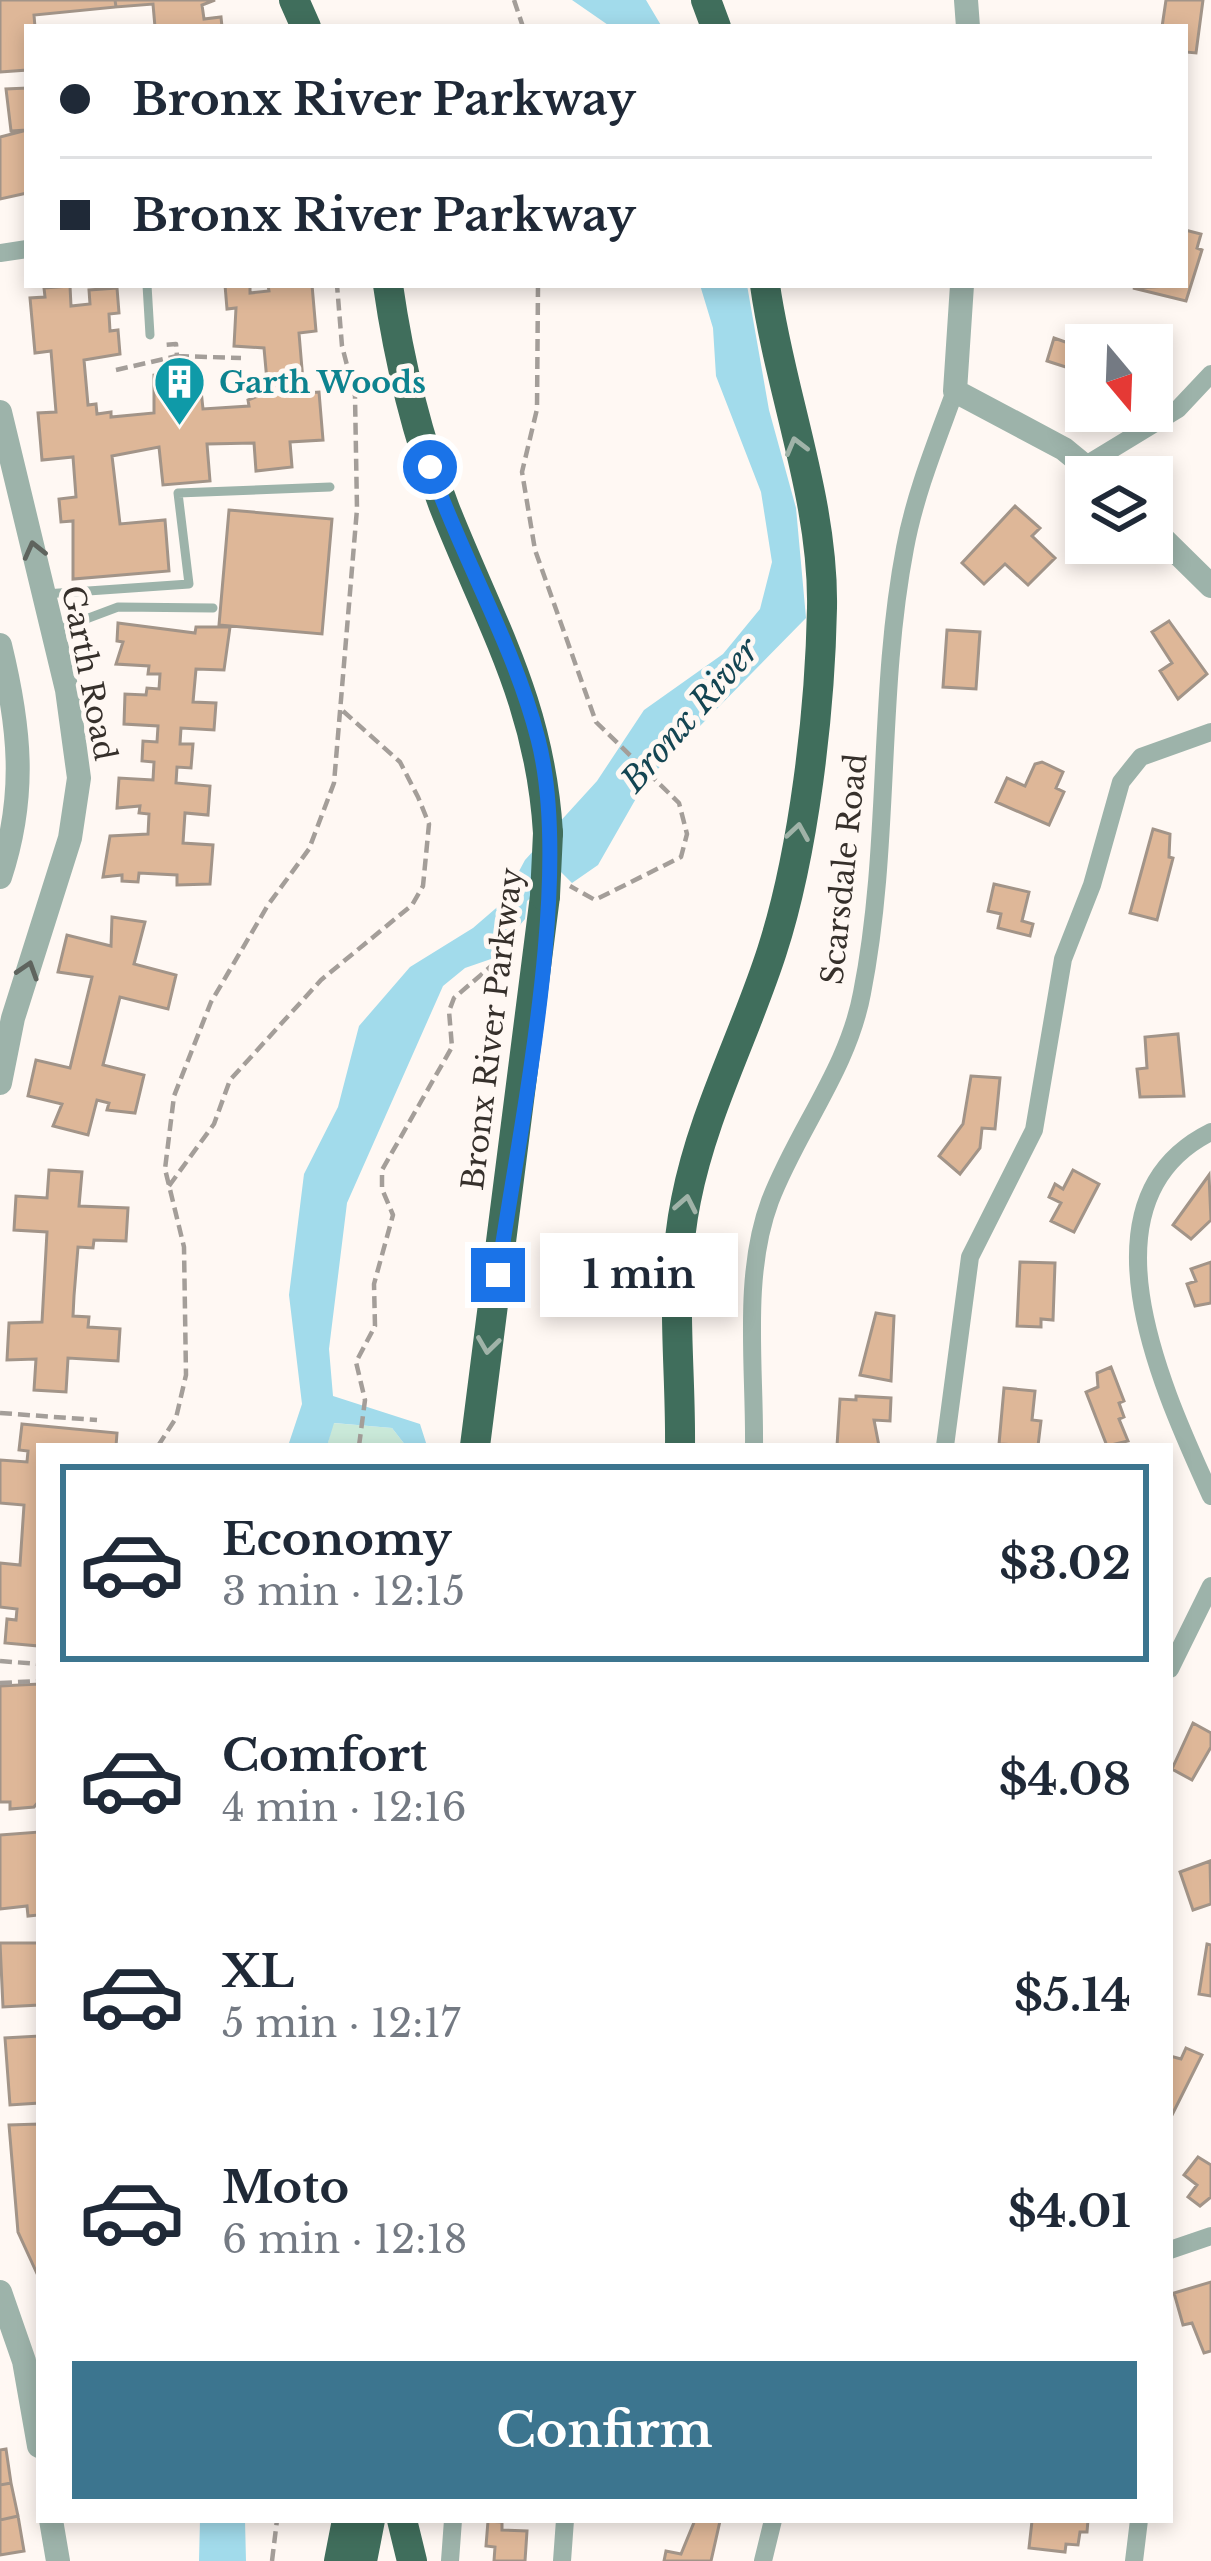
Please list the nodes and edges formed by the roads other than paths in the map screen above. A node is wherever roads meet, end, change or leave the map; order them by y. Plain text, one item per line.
1 (148, 288) edge
2 (389, 288) edge
3 (766, 288) edge
4 (962, 288) edge
5 (150, 335) dead end
6 (1211, 374) edge
7 (955, 391) junction
8 (0, 412) edge
9 (1066, 456) edge
10 (1113, 456) edge
11 (330, 487) dead end
12 (1173, 548) edge
13 (1211, 586) edge
14 (45, 594) junction
15 (213, 608) dead end
16 (53, 631) junction
17 (0, 644) edge
18 (1211, 732) edge
19 (0, 877) edge
20 (0, 1083) edge
21 (1211, 1132) edge
22 (475, 1443) edge
23 (680, 1443) edge
24 (754, 1443) edge
25 (945, 1443) edge
26 (1211, 1496) edge
27 (1211, 1586) edge
28 (1173, 1663) edge
29 (1211, 2236) edge
30 (1173, 2249) edge
31 (0, 2291) edge
32 (8, 2335) edge
33 (36, 2435) edge
34 (52, 2523) edge
35 (346, 2523) edge
36 (369, 2523) edge
37 (403, 2523) edge
38 (453, 2523) edge
39 (565, 2523) edge
40 (772, 2523) edge
41 (1138, 2523) edge
42 (58, 2561) edge
43 (339, 2561) edge
44 (362, 2561) edge
45 (412, 2561) edge
46 (450, 2561) edge
47 (562, 2561) edge
48 (763, 2561) edge
49 (1134, 2561) edge

1 - 5 lane
2 -> 22 highway, Bronx River Parkway, bridge
23 -> 3 highway
4 - 7 street, Scarsdale Road
6 - 10 street
7 - 9 street
7 - 24 street, Scarsdale Road
14 -> 8 street, Garth Road
11 - 14 lane
12 - 13 street
14 - 16 street, Garth Road
15 - 16 lane
20 -> 16 street, Garth Road
17 - 19 street
18 - 25 street
21 - 26 street
27 - 28 street
29 - 30 street
31 - 32 street
32 - 33 street
34 - 42 street
35 - 43 highway
36 - 44 highway
37 - 45 highway
38 - 46 street
39 - 47 street
40 - 48 street
41 - 49 street

